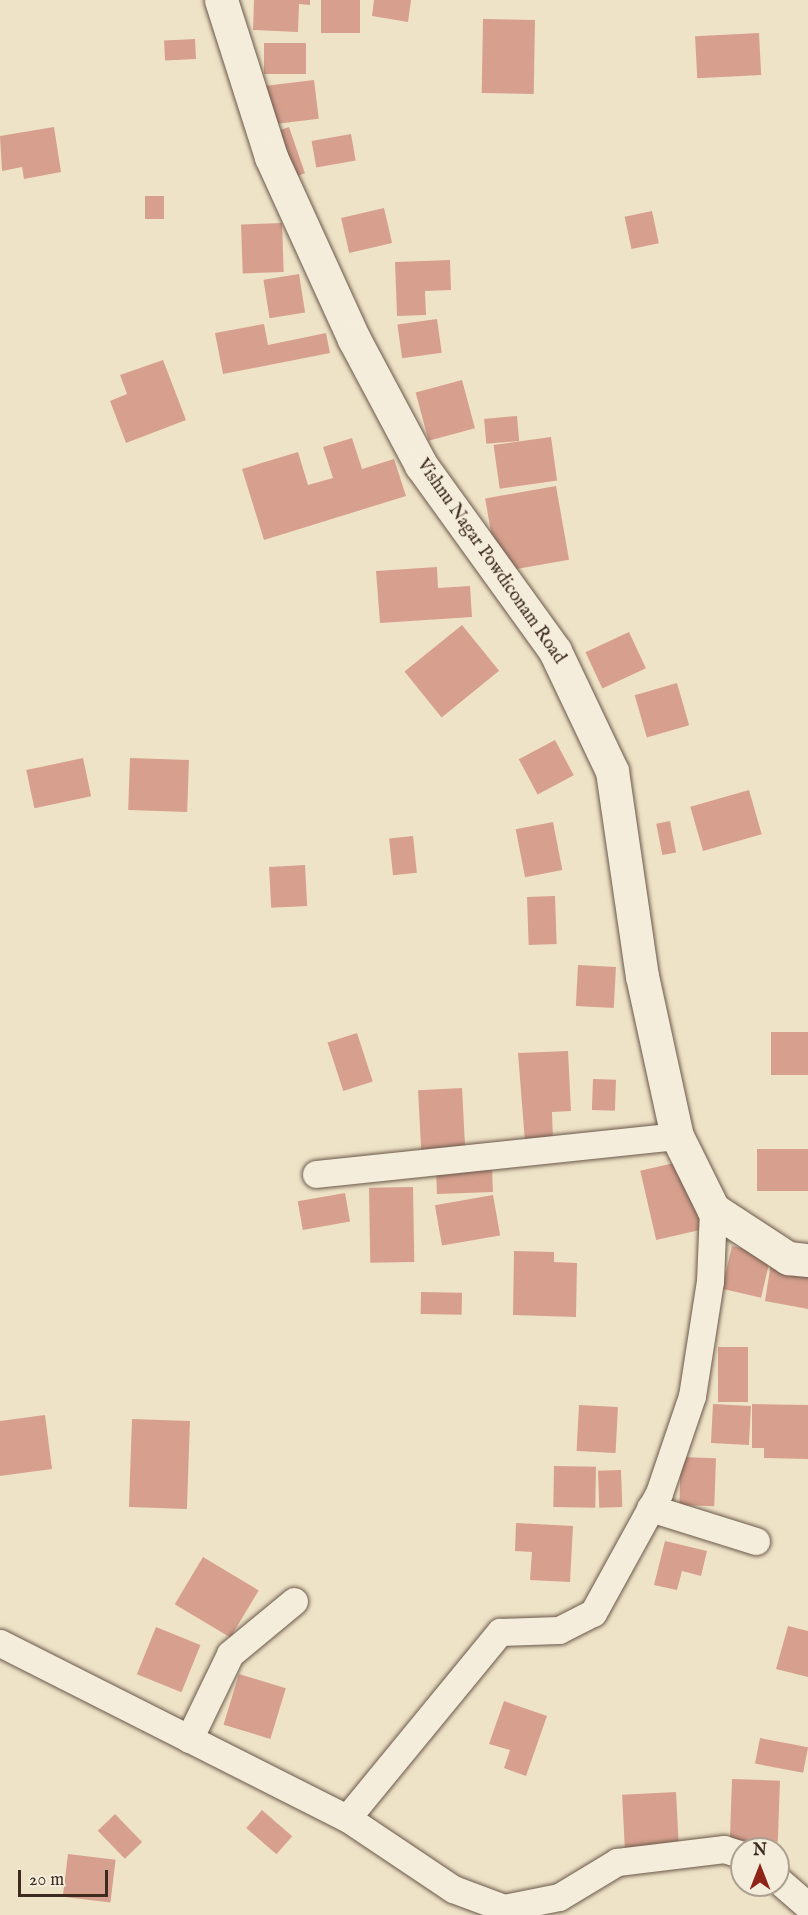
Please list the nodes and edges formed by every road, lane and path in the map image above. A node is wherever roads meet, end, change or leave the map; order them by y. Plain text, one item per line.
1 (221, 0) edge
2 (677, 1136) junction
3 (316, 1174) dead end
4 (713, 1209) junction
5 (808, 1260) edge
6 (650, 1508) junction
7 (756, 1541) dead end
8 (294, 1601) dead end
9 (0, 1643) edge
10 (189, 1738) junction
11 (347, 1818) junction
12 (730, 1851) edge
13 (790, 1890) edge
14 (808, 1906) edge

1 - 2 street, Vishnu Nagar Powdiconam Road
2 - 3 street
2 - 4 street, Vishnu Nagar Powdiconam Road
4 - 5 street
4 - 6 street
6 - 7 street
6 - 11 street
8 - 10 street
9 - 10 street
10 - 11 street
11 - 12 street
13 - 14 street

